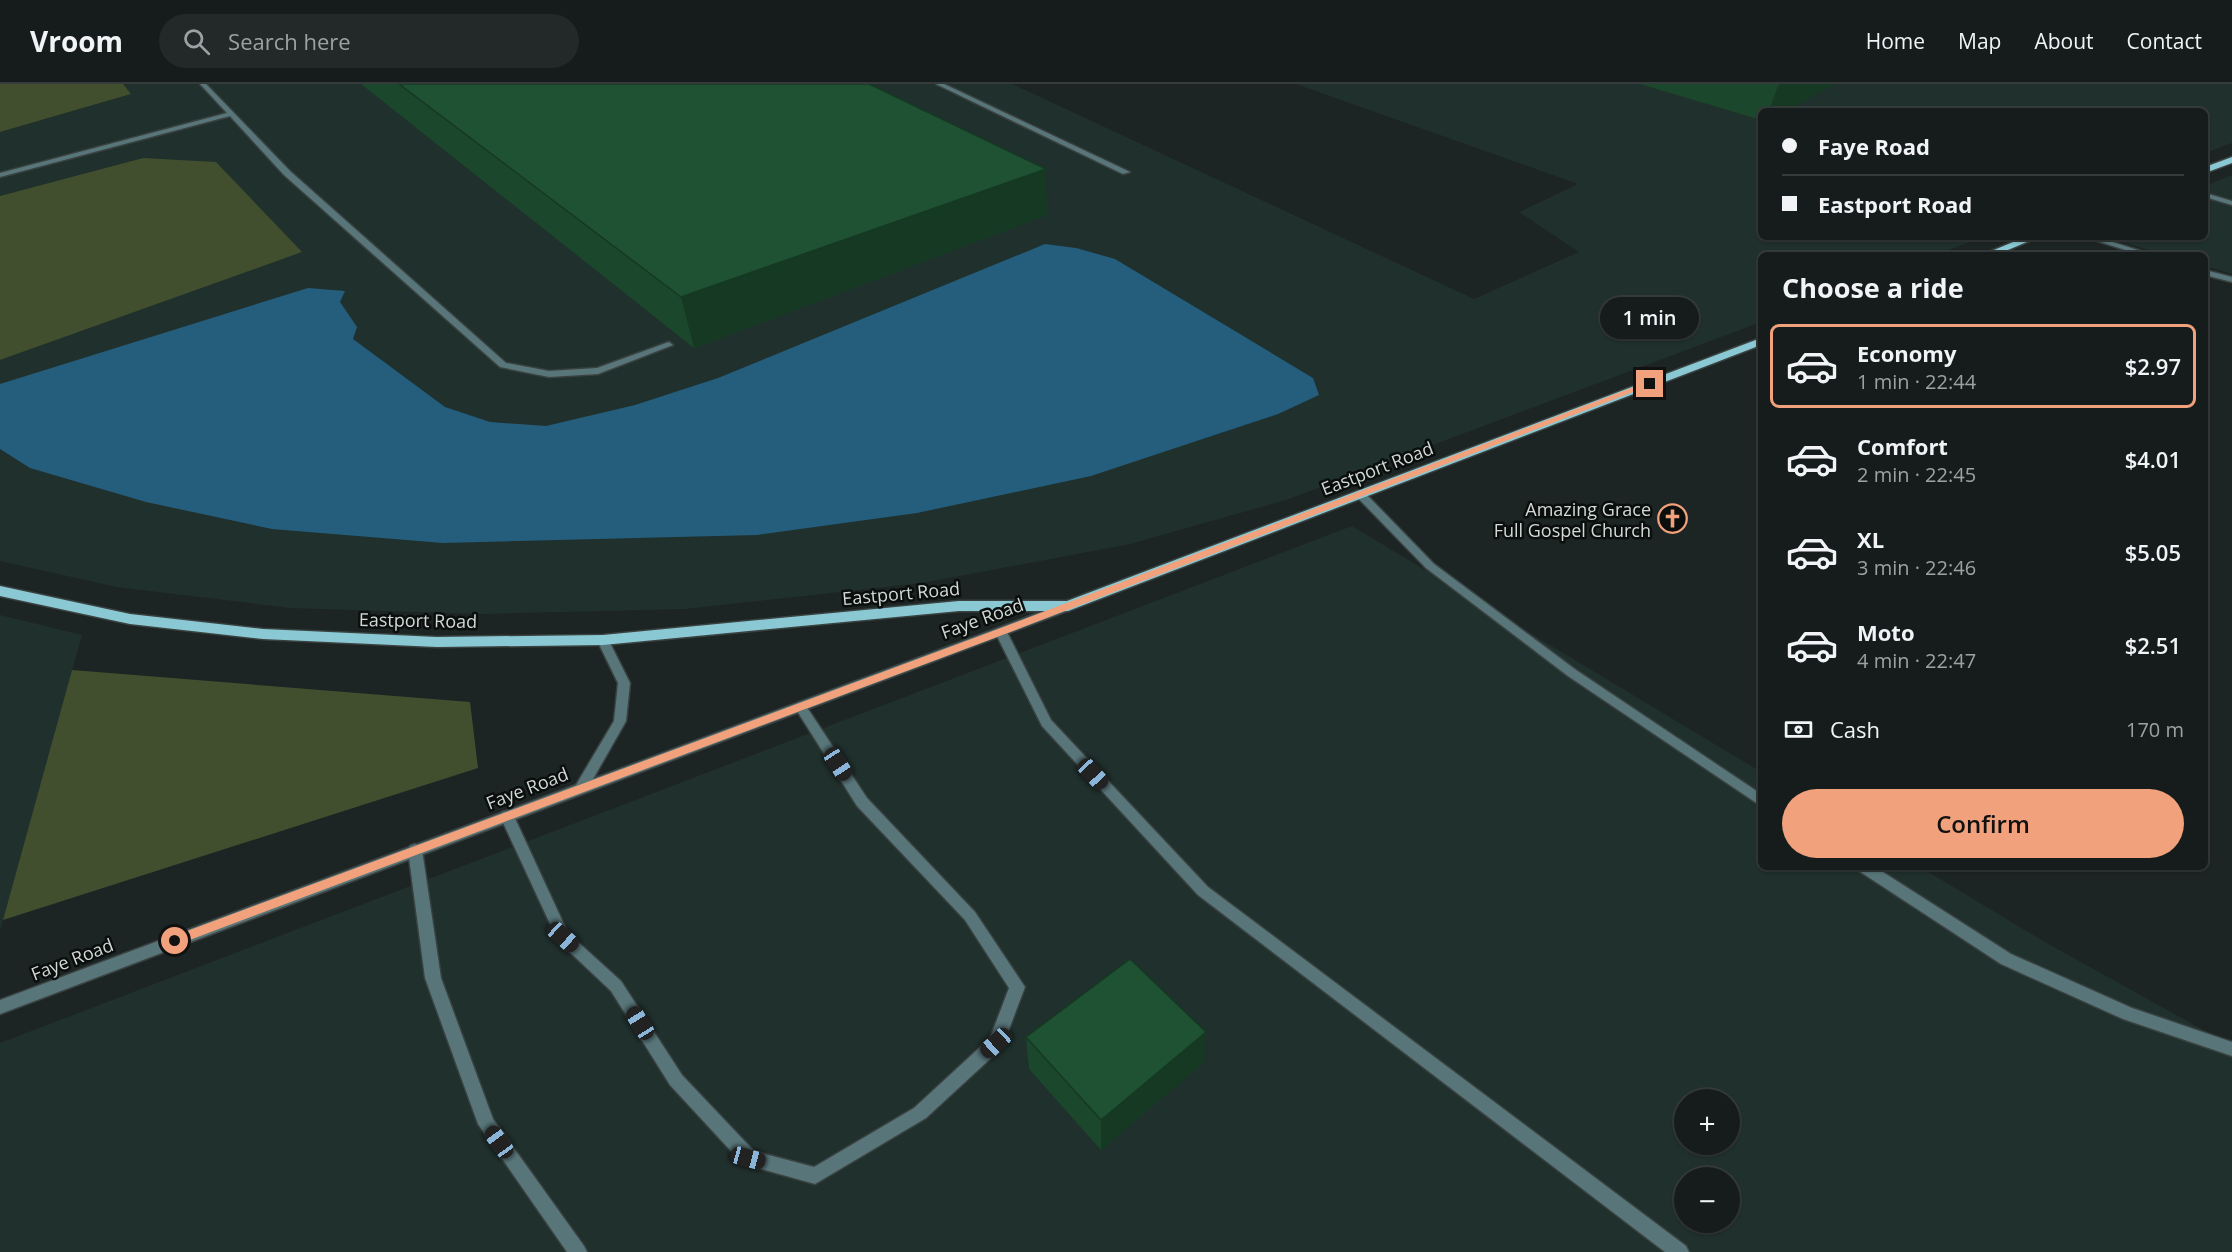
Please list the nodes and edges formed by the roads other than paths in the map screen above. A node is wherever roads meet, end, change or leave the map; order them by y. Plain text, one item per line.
1 (202, 84) edge
2 (939, 84) edge
3 (231, 114) junction
4 (2232, 160) edge
5 (2208, 169) edge
6 (1126, 172) dead end
7 (0, 175) edge
8 (2208, 196) edge
9 (2232, 203) edge
10 (2026, 240) edge
11 (2099, 240) edge
12 (1995, 252) edge
13 (2139, 252) edge
14 (2208, 273) edge
15 (2232, 280) edge
16 (1758, 342) edge
17 (669, 345) dead end
18 (1361, 495) junction
19 (0, 591) edge
20 (1068, 606) junction
21 (1001, 632) junction
22 (603, 640) junction
23 (800, 706) junction
24 (581, 788) junction
25 (1758, 799) edge
26 (507, 816) junction
27 (416, 850) junction
28 (1869, 870) edge
29 (0, 1007) edge
30 (2232, 1049) edge
31 (578, 1252) edge
32 (1680, 1252) edge

1 - 3 street
2 - 6 street
3 - 7 street
3 - 17 street
4 - 5 main road
8 - 9 street
10 - 12 main road
11 - 13 street
14 - 15 street
16 - 18 main road, Eastport Road
18 - 20 main road, Eastport Road
18 - 25 street
19 - 22 main road, Eastport Road
20 - 21 street, Faye Road
20 - 22 main road, Eastport Road
21 - 23 street, Faye Road
21 - 32 street
22 - 24 street
23 - 24 street, Faye Road
23 - 26 street
24 - 26 street, Faye Road
26 - 27 street, Faye Road
27 - 29 street, Faye Road
27 - 31 street
28 - 30 street

